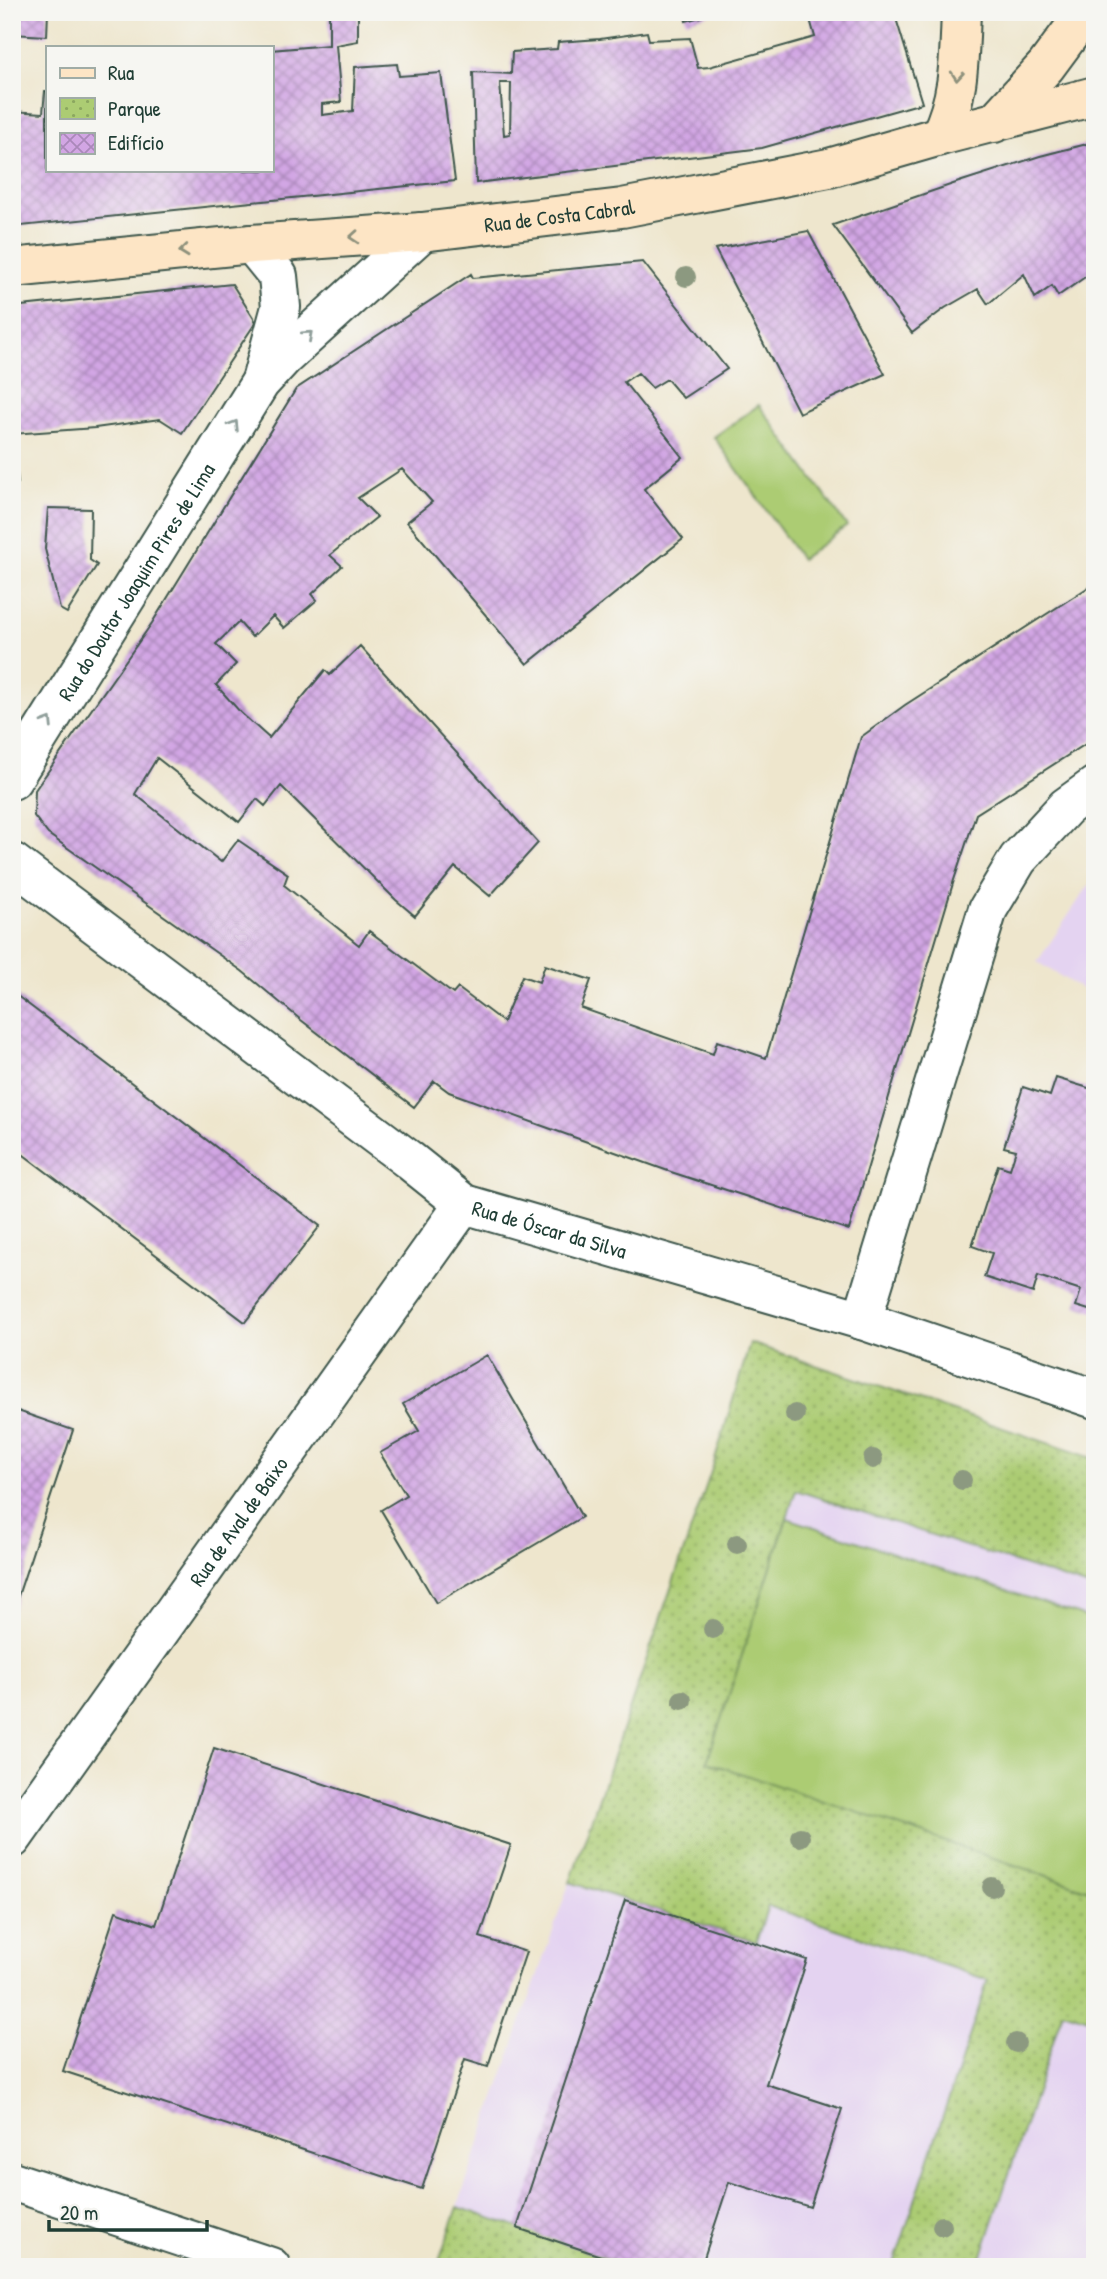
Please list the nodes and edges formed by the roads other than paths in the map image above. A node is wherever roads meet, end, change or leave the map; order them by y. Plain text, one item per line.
1 (961, 12) edge
2 (1084, 13) edge
3 (1095, 96) edge
4 (994, 123) junction
5 (940, 136) junction
6 (422, 232) junction
7 (252, 244) junction
8 (12, 268) edge
9 (260, 383) junction
10 (12, 779) edge
11 (1095, 786) edge
12 (12, 862) edge
13 (464, 1204) junction
14 (862, 1320) junction
15 (1095, 1399) edge
16 (12, 1839) edge
17 (12, 2181) edge
18 (271, 2267) edge

1 -> 5 main road
2 - 4 main road
3 - 4 main road, Rua de Costa Cabral
4 - 5 main road, Rua de Costa Cabral
5 - 6 main road, Rua de Costa Cabral
6 -> 7 main road, Rua de Costa Cabral
9 -> 6 street, Rua do Doutor Joaquim Pires de Lima
7 -> 8 main road, Rua de Costa Cabral
7 - 9 street, Rua do Doutor Joaquim Pires de Lima
10 -> 9 street, Rua do Doutor Joaquim Pires de Lima
11 - 14 street
12 - 13 street, Rua de Óscar da Silva
13 - 14 street, Rua de Óscar da Silva
13 - 16 street, Rua de Aval de Baixo
14 - 15 street, Rua de Óscar da Silva
17 - 18 street

